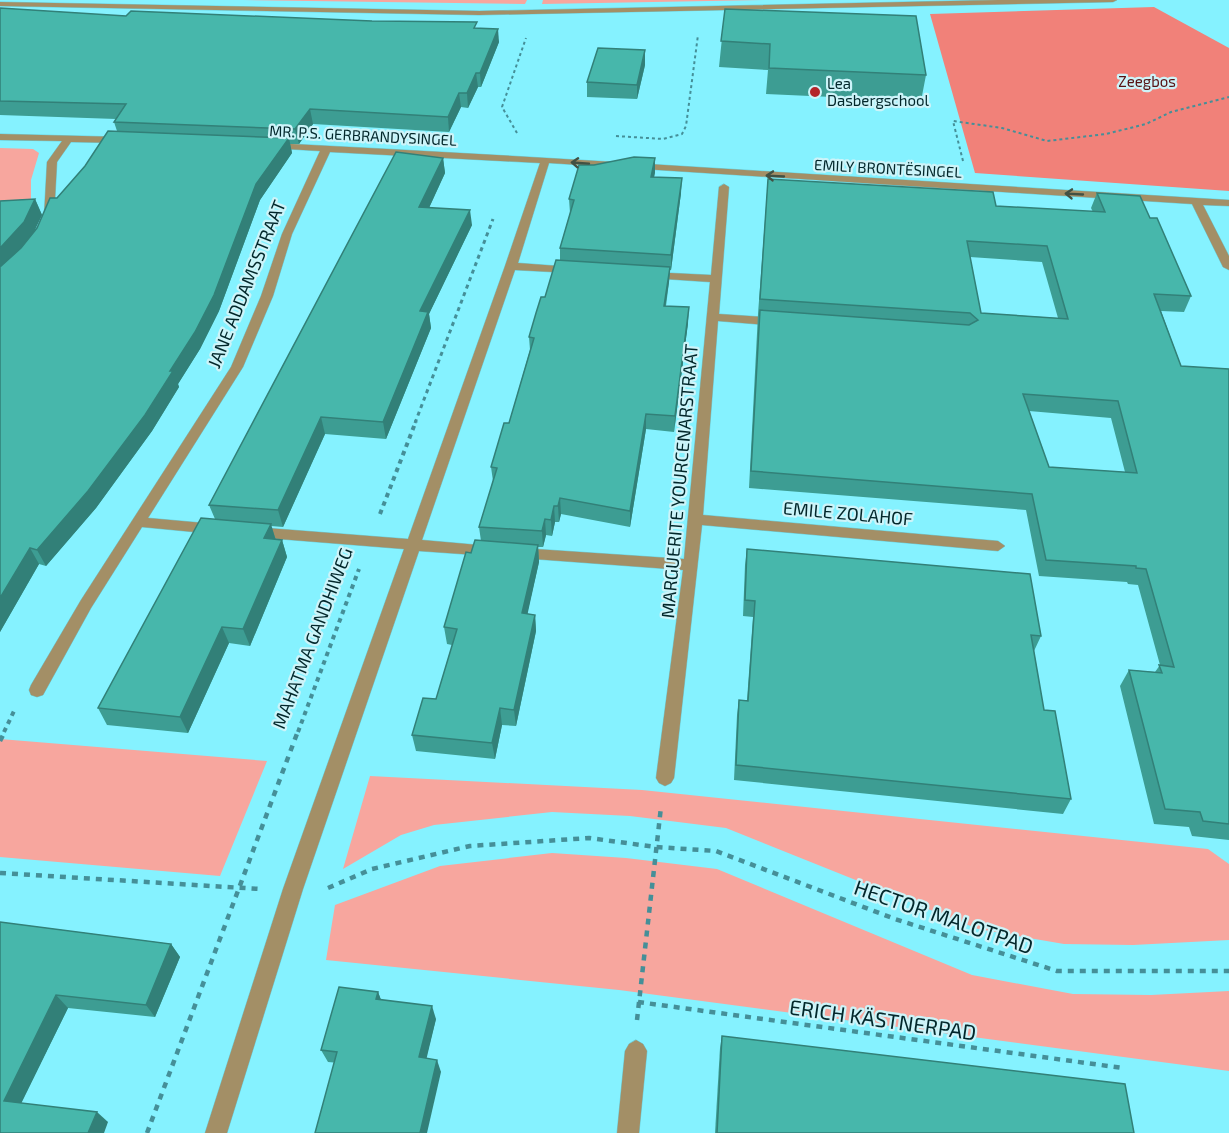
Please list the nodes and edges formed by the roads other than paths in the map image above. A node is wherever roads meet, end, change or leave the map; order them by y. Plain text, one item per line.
1 (1113, 0) edge
2 (0, 4) edge
3 (780, 4) edge
4 (0, 137) edge
5 (68, 139) junction
6 (138, 140) edge
7 (267, 146) edge
8 (326, 149) junction
9 (545, 161) junction
10 (724, 187) dead end
11 (1196, 201) junction
12 (1229, 203) edge
13 (45, 225) edge
14 (511, 266) junction
15 (1229, 267) edge
16 (579, 271) edge
17 (636, 274) edge
18 (716, 279) junction
19 (713, 317) junction
20 (793, 323) edge
21 (695, 519) junction
22 (138, 522) junction
23 (413, 546) junction
24 (998, 546) dead end
25 (691, 565) junction
26 (37, 690) dead end
27 (665, 778) road end
28 (636, 1051) road end
29 (216, 1133) edge
30 (627, 1133) edge

1 - 3 street
2 - 3 street
4 - 5 street
5 - 6 street
5 - 13 street
7 - 8 street, MR. P.S. GERBRANDYSINGEL
8 - 9 street, MR. P.S. GERBRANDYSINGEL
8 - 22 street, JANE ADDAMSSTRAAT
11 -> 9 street, EMILY BRONTËSINGEL
9 - 14 street
10 - 18 street, MARGUERITE YOURCENARSTRAAT
11 - 12 street, EMILY BRONTËSINGEL
11 - 15 street
14 - 16 street
14 - 23 street
17 - 18 street
18 - 19 street, MARGUERITE YOURCENARSTRAAT
19 - 20 street
19 - 21 street, MARGUERITE YOURCENARSTRAAT
21 - 24 street, EMILE ZOLAHOF
21 - 25 street, MARGUERITE YOURCENARSTRAAT
22 - 23 street
22 - 26 street, JANE ADDAMSSTRAAT
23 - 25 street
23 - 29 street
25 - 27 street, MARGUERITE YOURCENARSTRAAT
28 - 30 street

